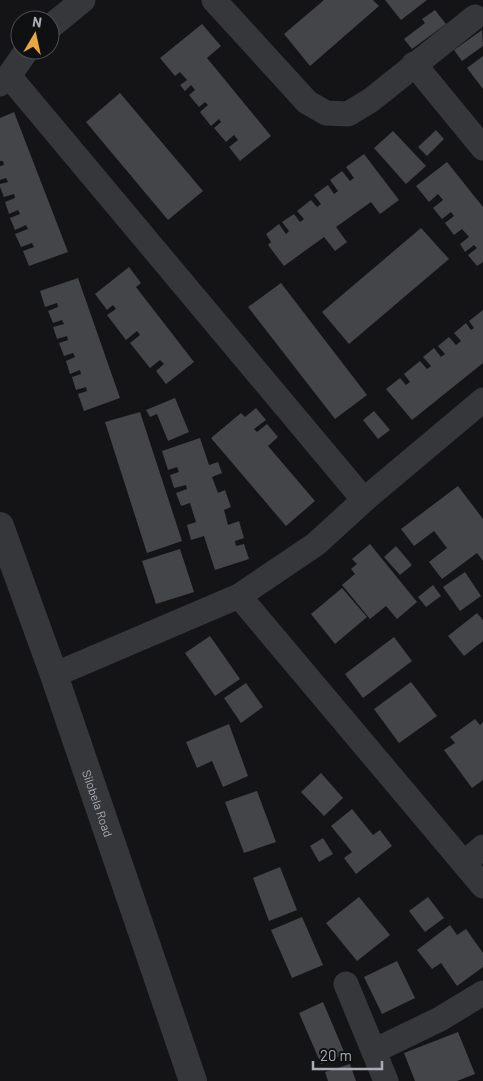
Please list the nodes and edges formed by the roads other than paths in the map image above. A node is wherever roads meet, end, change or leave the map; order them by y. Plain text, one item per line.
1 (83, 0) edge
2 (214, 0) edge
3 (475, 17) dead end
4 (60, 19) edge
5 (19, 60) edge
6 (414, 64) junction
7 (4, 80) edge
8 (483, 148) edge
9 (483, 400) edge
10 (364, 500) junction
11 (0, 526) edge
12 (239, 596) junction
13 (54, 675) junction
14 (483, 847) edge
15 (464, 863) junction
16 (483, 886) edge
17 (346, 984) dead end
18 (483, 993) edge
19 (374, 1051) junction
20 (193, 1081) edge
21 (386, 1081) edge

1 - 4 street
2 - 6 street
3 - 6 street
5 - 7 street
6 - 8 street
7 - 10 street
9 - 10 street
10 - 12 street
11 - 13 street, Silobela Road
12 - 13 street
12 - 15 street
13 - 20 street, Silobela Road
14 - 15 street
15 - 16 street
17 - 19 street
18 - 19 street
19 - 21 street

